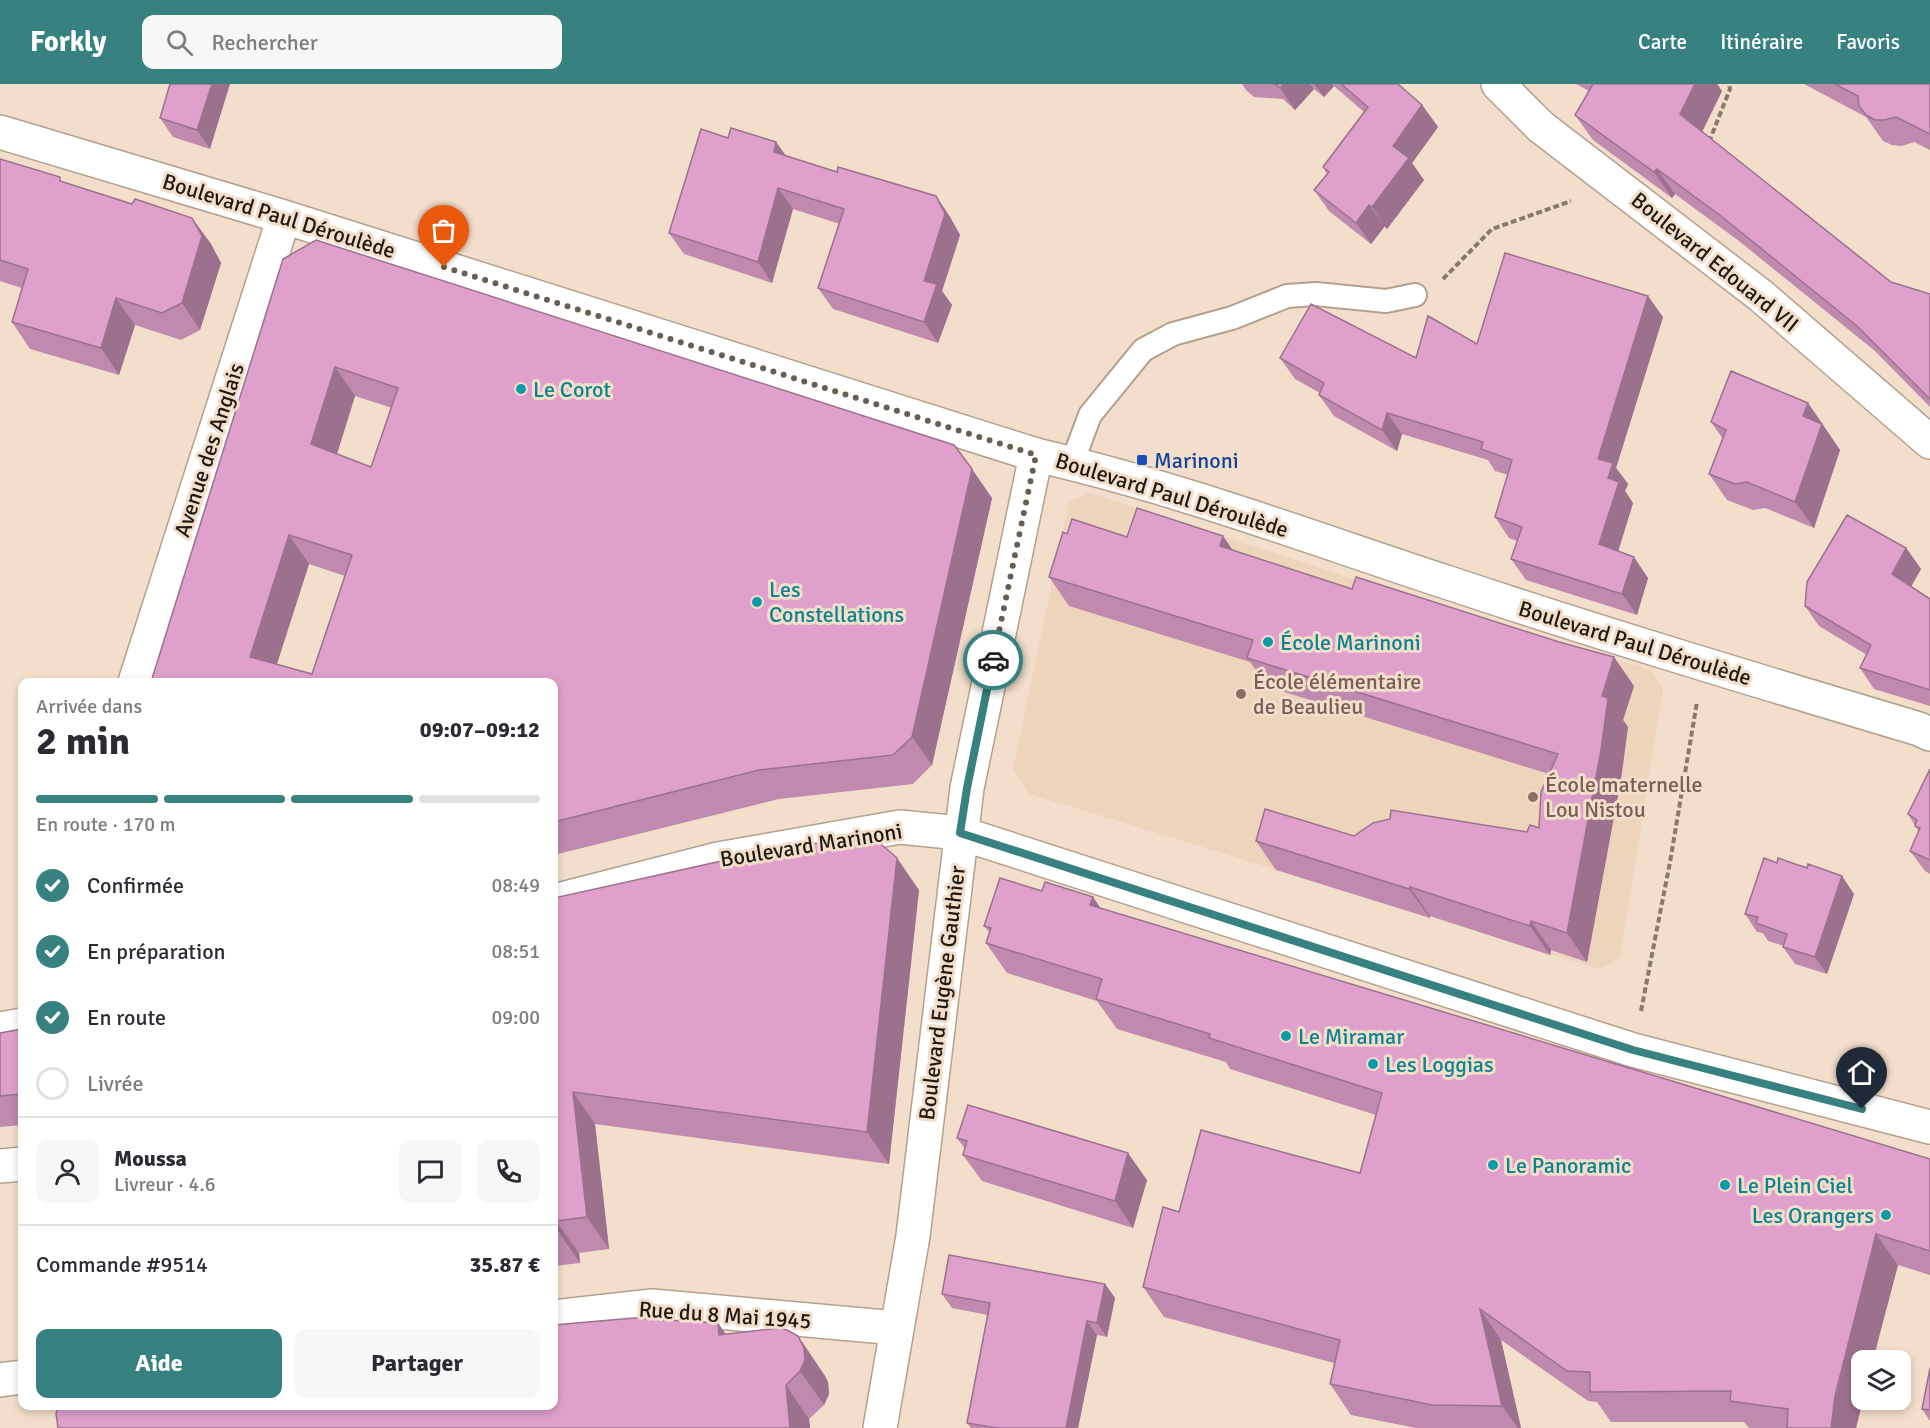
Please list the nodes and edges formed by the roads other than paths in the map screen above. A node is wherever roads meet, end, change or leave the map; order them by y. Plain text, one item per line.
1 (1498, 84) edge
2 (0, 132) edge
3 (284, 217) junction
4 (1415, 295) road end
5 (1930, 442) edge
6 (1036, 455) junction
7 (1072, 463) junction
8 (136, 678) edge
9 (1930, 734) edge
10 (960, 833) junction
11 (558, 900) edge
12 (18, 1025) edge
13 (0, 1029) edge
14 (1930, 1127) edge
15 (18, 1164) edge
16 (0, 1166) edge
17 (558, 1317) edge
18 (896, 1328) junction
19 (18, 1378) edge
20 (0, 1380) edge
21 (880, 1428) edge

1 - 5 street, Boulevard Edouard VII
2 - 3 street, Boulevard Paul Déroulède
3 - 6 street, Boulevard Paul Déroulède
3 - 8 street, Avenue des Anglais
4 - 7 lane
6 - 7 street, Boulevard Paul Déroulède
6 - 10 street, Boulevard Eugène Gauthier
7 - 9 street, Boulevard Paul Déroulède
10 - 11 street, Boulevard Marinoni
10 - 14 street, Boulevard Marinoni
10 - 18 street, Boulevard Eugène Gauthier
12 - 13 street
15 - 16 street
17 - 18 street, Rue du 8 Mai 1945
18 - 21 street, Boulevard Eugène Gauthier
19 - 20 street

